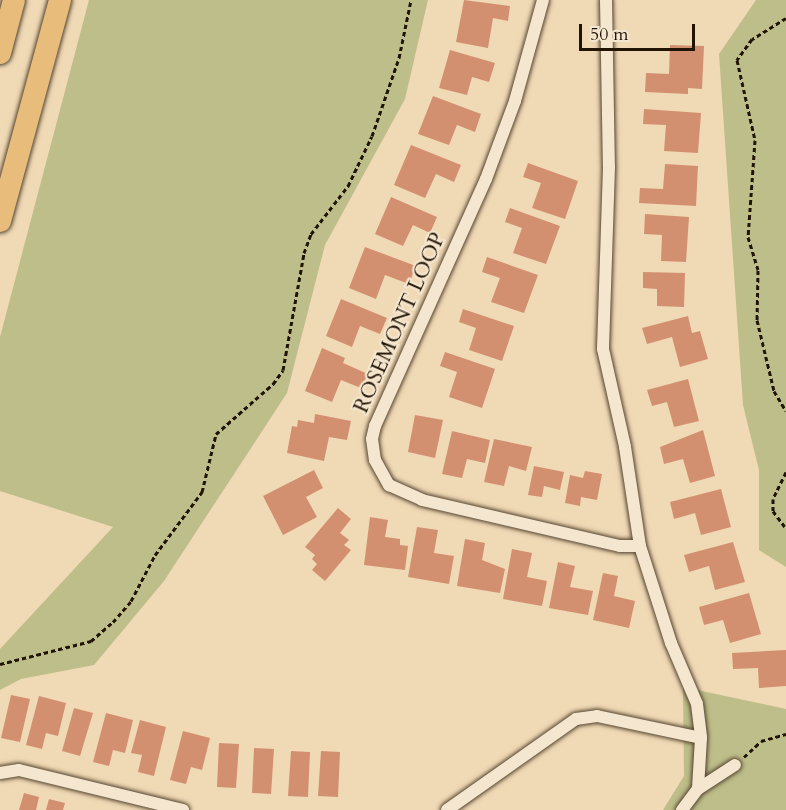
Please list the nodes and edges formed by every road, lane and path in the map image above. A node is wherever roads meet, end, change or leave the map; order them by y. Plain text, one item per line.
1 (14, 0) edge
2 (60, 0) edge
3 (411, 0) edge
4 (543, 0) edge
5 (606, 0) edge
6 (786, 18) edge
7 (0, 53) edge
8 (0, 221) edge
9 (786, 411) edge
10 (786, 471) edge
11 (786, 528) edge
12 (640, 546) junction
13 (0, 664) edge
14 (786, 734) edge
15 (700, 738) junction
16 (735, 765) joint
17 (0, 773) edge
18 (698, 789) junction
19 (183, 810) edge
20 (447, 810) edge
21 (682, 810) edge

1 - 7 highway
2 - 8 highway
3 - 13 path
4 - 12 street, ROSEMONT LOOP
5 - 12 street
6 - 9 path
10 - 11 path
12 - 15 street
14 - 16 path
15 - 18 street
15 - 20 street
16 - 18 street
17 - 19 street
18 - 21 street

